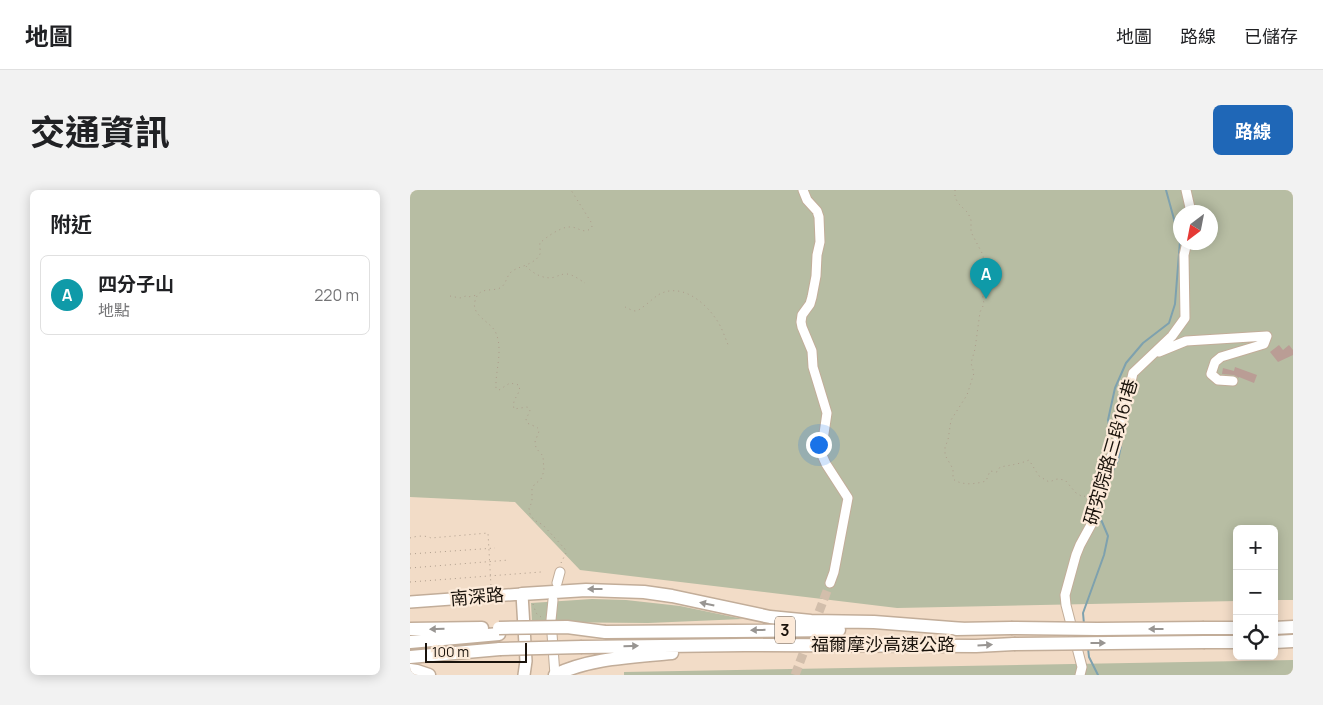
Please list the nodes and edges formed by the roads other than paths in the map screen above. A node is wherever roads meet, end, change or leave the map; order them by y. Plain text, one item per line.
1 (803, 190) edge
2 (1186, 190) edge
3 (1189, 205) edge
4 (1185, 250) edge
5 (1152, 355) junction
6 (1233, 381) dead end
7 (560, 572) road end
8 (557, 582) dead end
9 (830, 583) tunnel mouth
10 (522, 594) junction
11 (553, 600) dead end
12 (410, 602) edge
13 (1293, 627) edge
14 (964, 628) junction
15 (1233, 628) edge
16 (1278, 628) edge
17 (410, 629) edge
18 (499, 631) junction
19 (1293, 641) edge
20 (410, 642) edge
21 (1233, 642) edge
22 (1278, 642) edge
23 (744, 645) junction
24 (410, 657) edge
25 (410, 670) edge
26 (429, 675) edge
27 (524, 675) edge
28 (555, 675) edge
29 (1080, 675) edge

1 - 9 lane
2 - 3 lane
4 - 5 lane, 研究院路三段161巷
5 - 6 lane
5 - 29 lane, 研究院路三段161巷
7 - 8 lane
10 - 12 main road, 南深路
14 -> 10 highway
10 - 27 main road, 南深路
11 - 28 lane
13 - 16 highway
15 -> 14 highway, 福爾摩沙高速公路 / 3, bridge
14 -> 18 highway, 福爾摩沙高速公路 / 3, bridge
18 -> 17 highway
18 - 20 highway
19 - 22 highway
23 -> 21 highway, 福爾摩沙高速公路 / 3, bridge
24 -> 23 highway, 福爾摩沙高速公路 / 3, bridge
23 - 28 highway
25 - 26 highway

